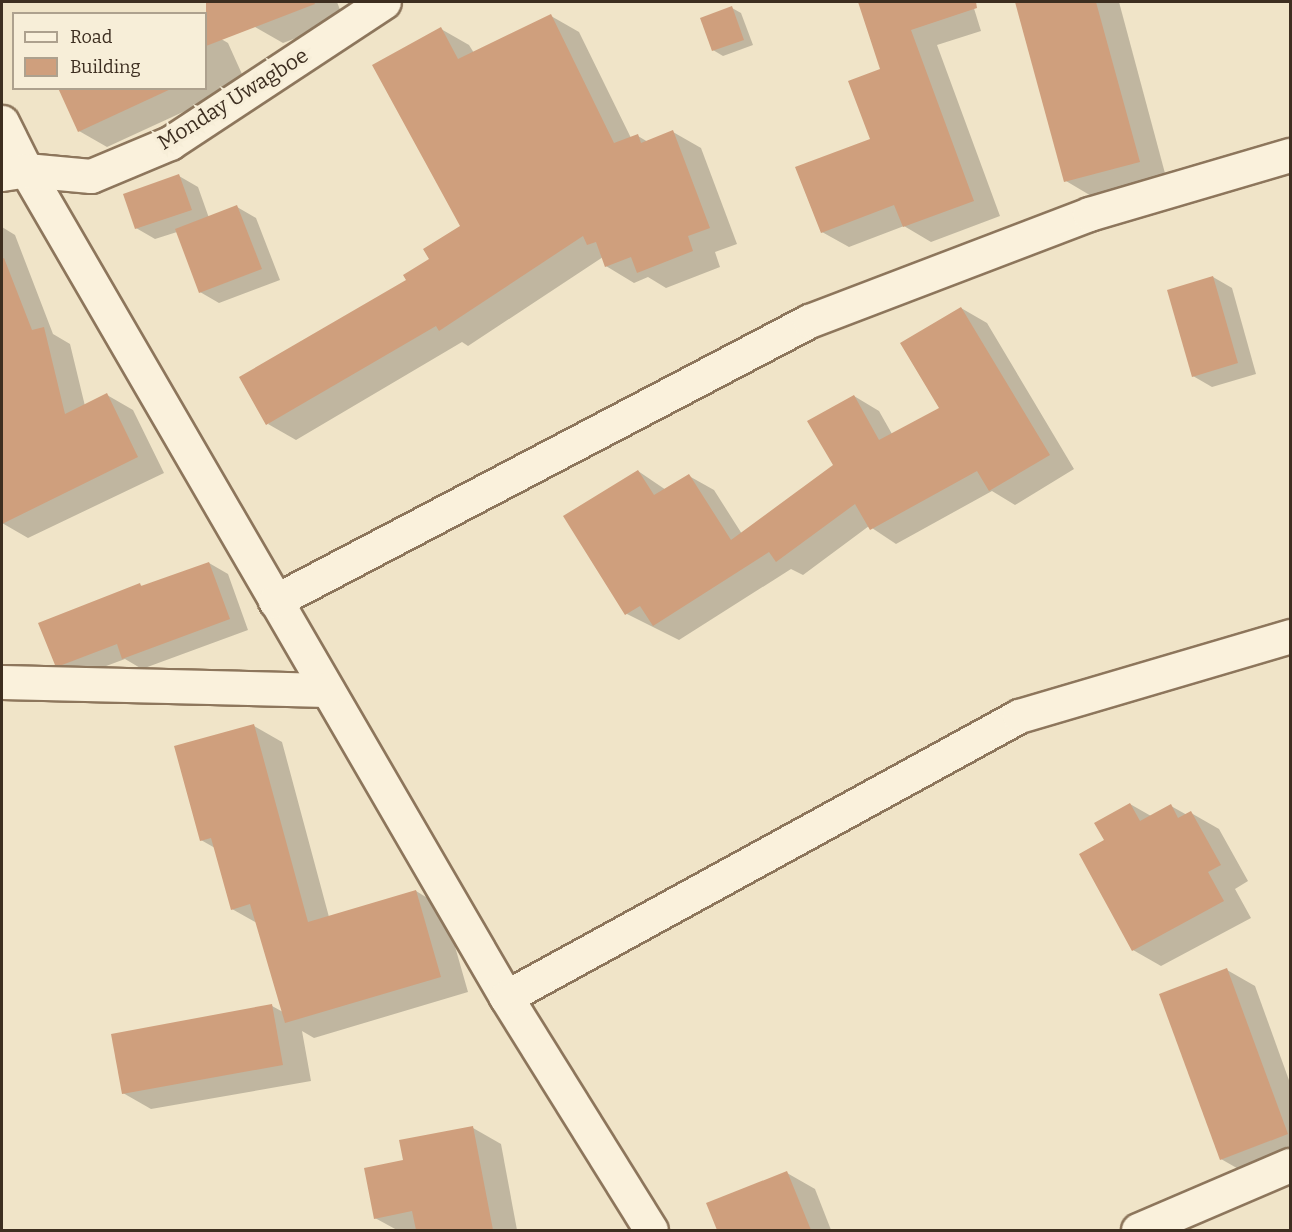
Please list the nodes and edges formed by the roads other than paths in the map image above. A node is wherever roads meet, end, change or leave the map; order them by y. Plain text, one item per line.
1 (384, 2) edge
2 (2, 122) edge
3 (1290, 155) edge
4 (14, 172) edge
5 (275, 601) junction
6 (1290, 636) edge
7 (2, 682) edge
8 (326, 690) junction
9 (506, 997) junction
10 (1290, 1165) edge
11 (651, 1230) edge
12 (1138, 1230) edge

1 - 4 street, Monday Uwagboe
2 - 4 street
3 - 5 street
4 - 5 street
5 - 8 street
6 - 9 street
7 - 8 street
8 - 9 street
9 - 11 street
10 - 12 street

